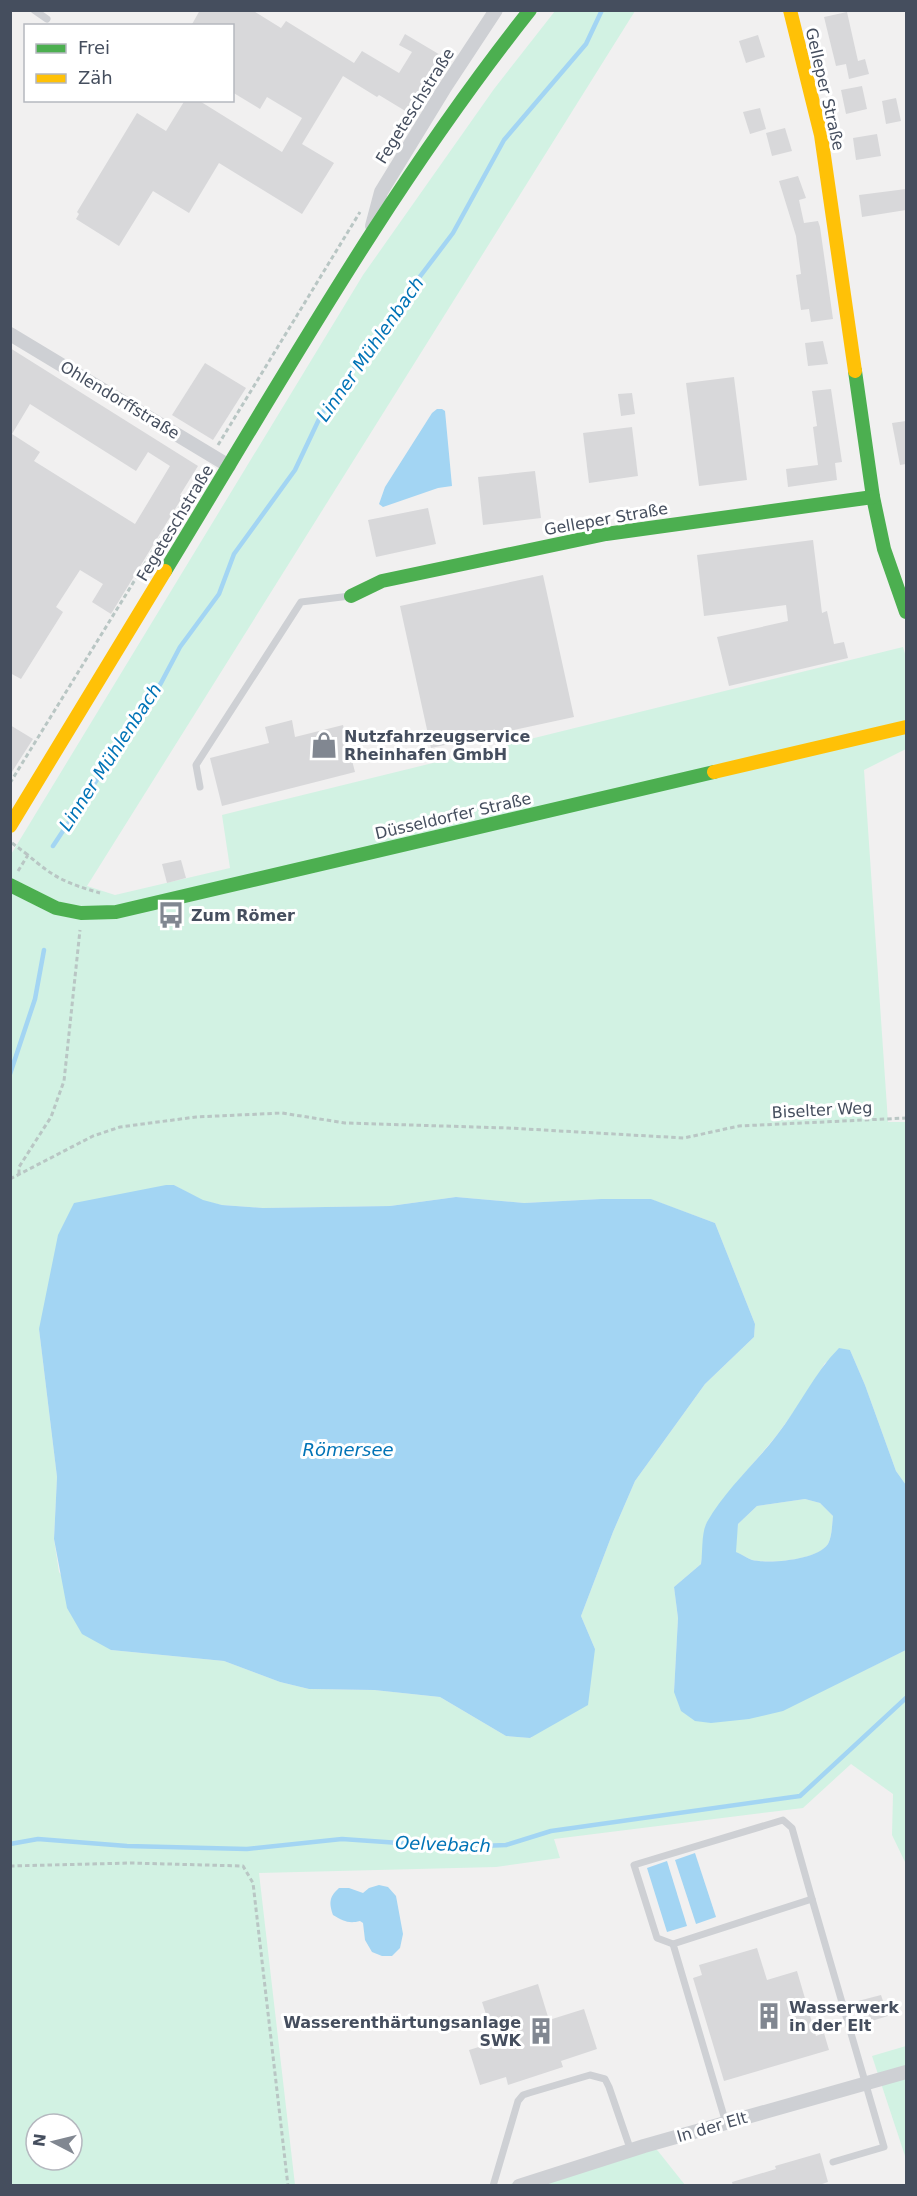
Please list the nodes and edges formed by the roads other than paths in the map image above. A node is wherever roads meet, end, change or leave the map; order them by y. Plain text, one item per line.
1 (34, 10) edge
2 (496, 10) edge
3 (530, 10) edge
4 (790, 10) edge
5 (47, 19) dead end
6 (484, 29) junction
7 (480, 74) junction
8 (369, 237) junction
9 (10, 334) edge
10 (229, 466) junction
11 (873, 497) junction
12 (351, 596) joint
13 (906, 612) edge
14 (906, 727) edge
15 (200, 787) dead end
16 (10, 826) edge
17 (13, 879) edge
18 (812, 1899) junction
19 (673, 1944) junction
20 (906, 2072) edge
21 (867, 2083) junction
22 (726, 2123) junction
23 (631, 2151) junction
24 (833, 2162) dead end
25 (494, 2186) edge
26 (519, 2186) edge

1 - 5 lane
2 - 6 street, Fegeteschstraße
3 - 7 street, Fegeteschstraße
4 - 11 street, Gelleper Straße
6 - 7 street, Fegeteschstraße
6 - 8 street, Fegeteschstraße
7 - 8 street, Fegeteschstraße
8 - 10 street, Fegeteschstraße
9 - 10 street, Ohlendorffstraße
10 - 16 street, Fegeteschstraße
11 - 12 street, Gelleper Straße
11 - 13 street, Gelleper Straße
12 - 15 lane
14 - 17 street, Düsseldorfer Straße
18 - 19 lane
18 - 19 lane
18 - 21 lane
19 - 22 lane
20 - 21 street, In der Elt
21 - 22 street, In der Elt
21 - 24 lane
22 - 23 street, In der Elt
23 - 25 lane
23 - 26 street, In der Elt

